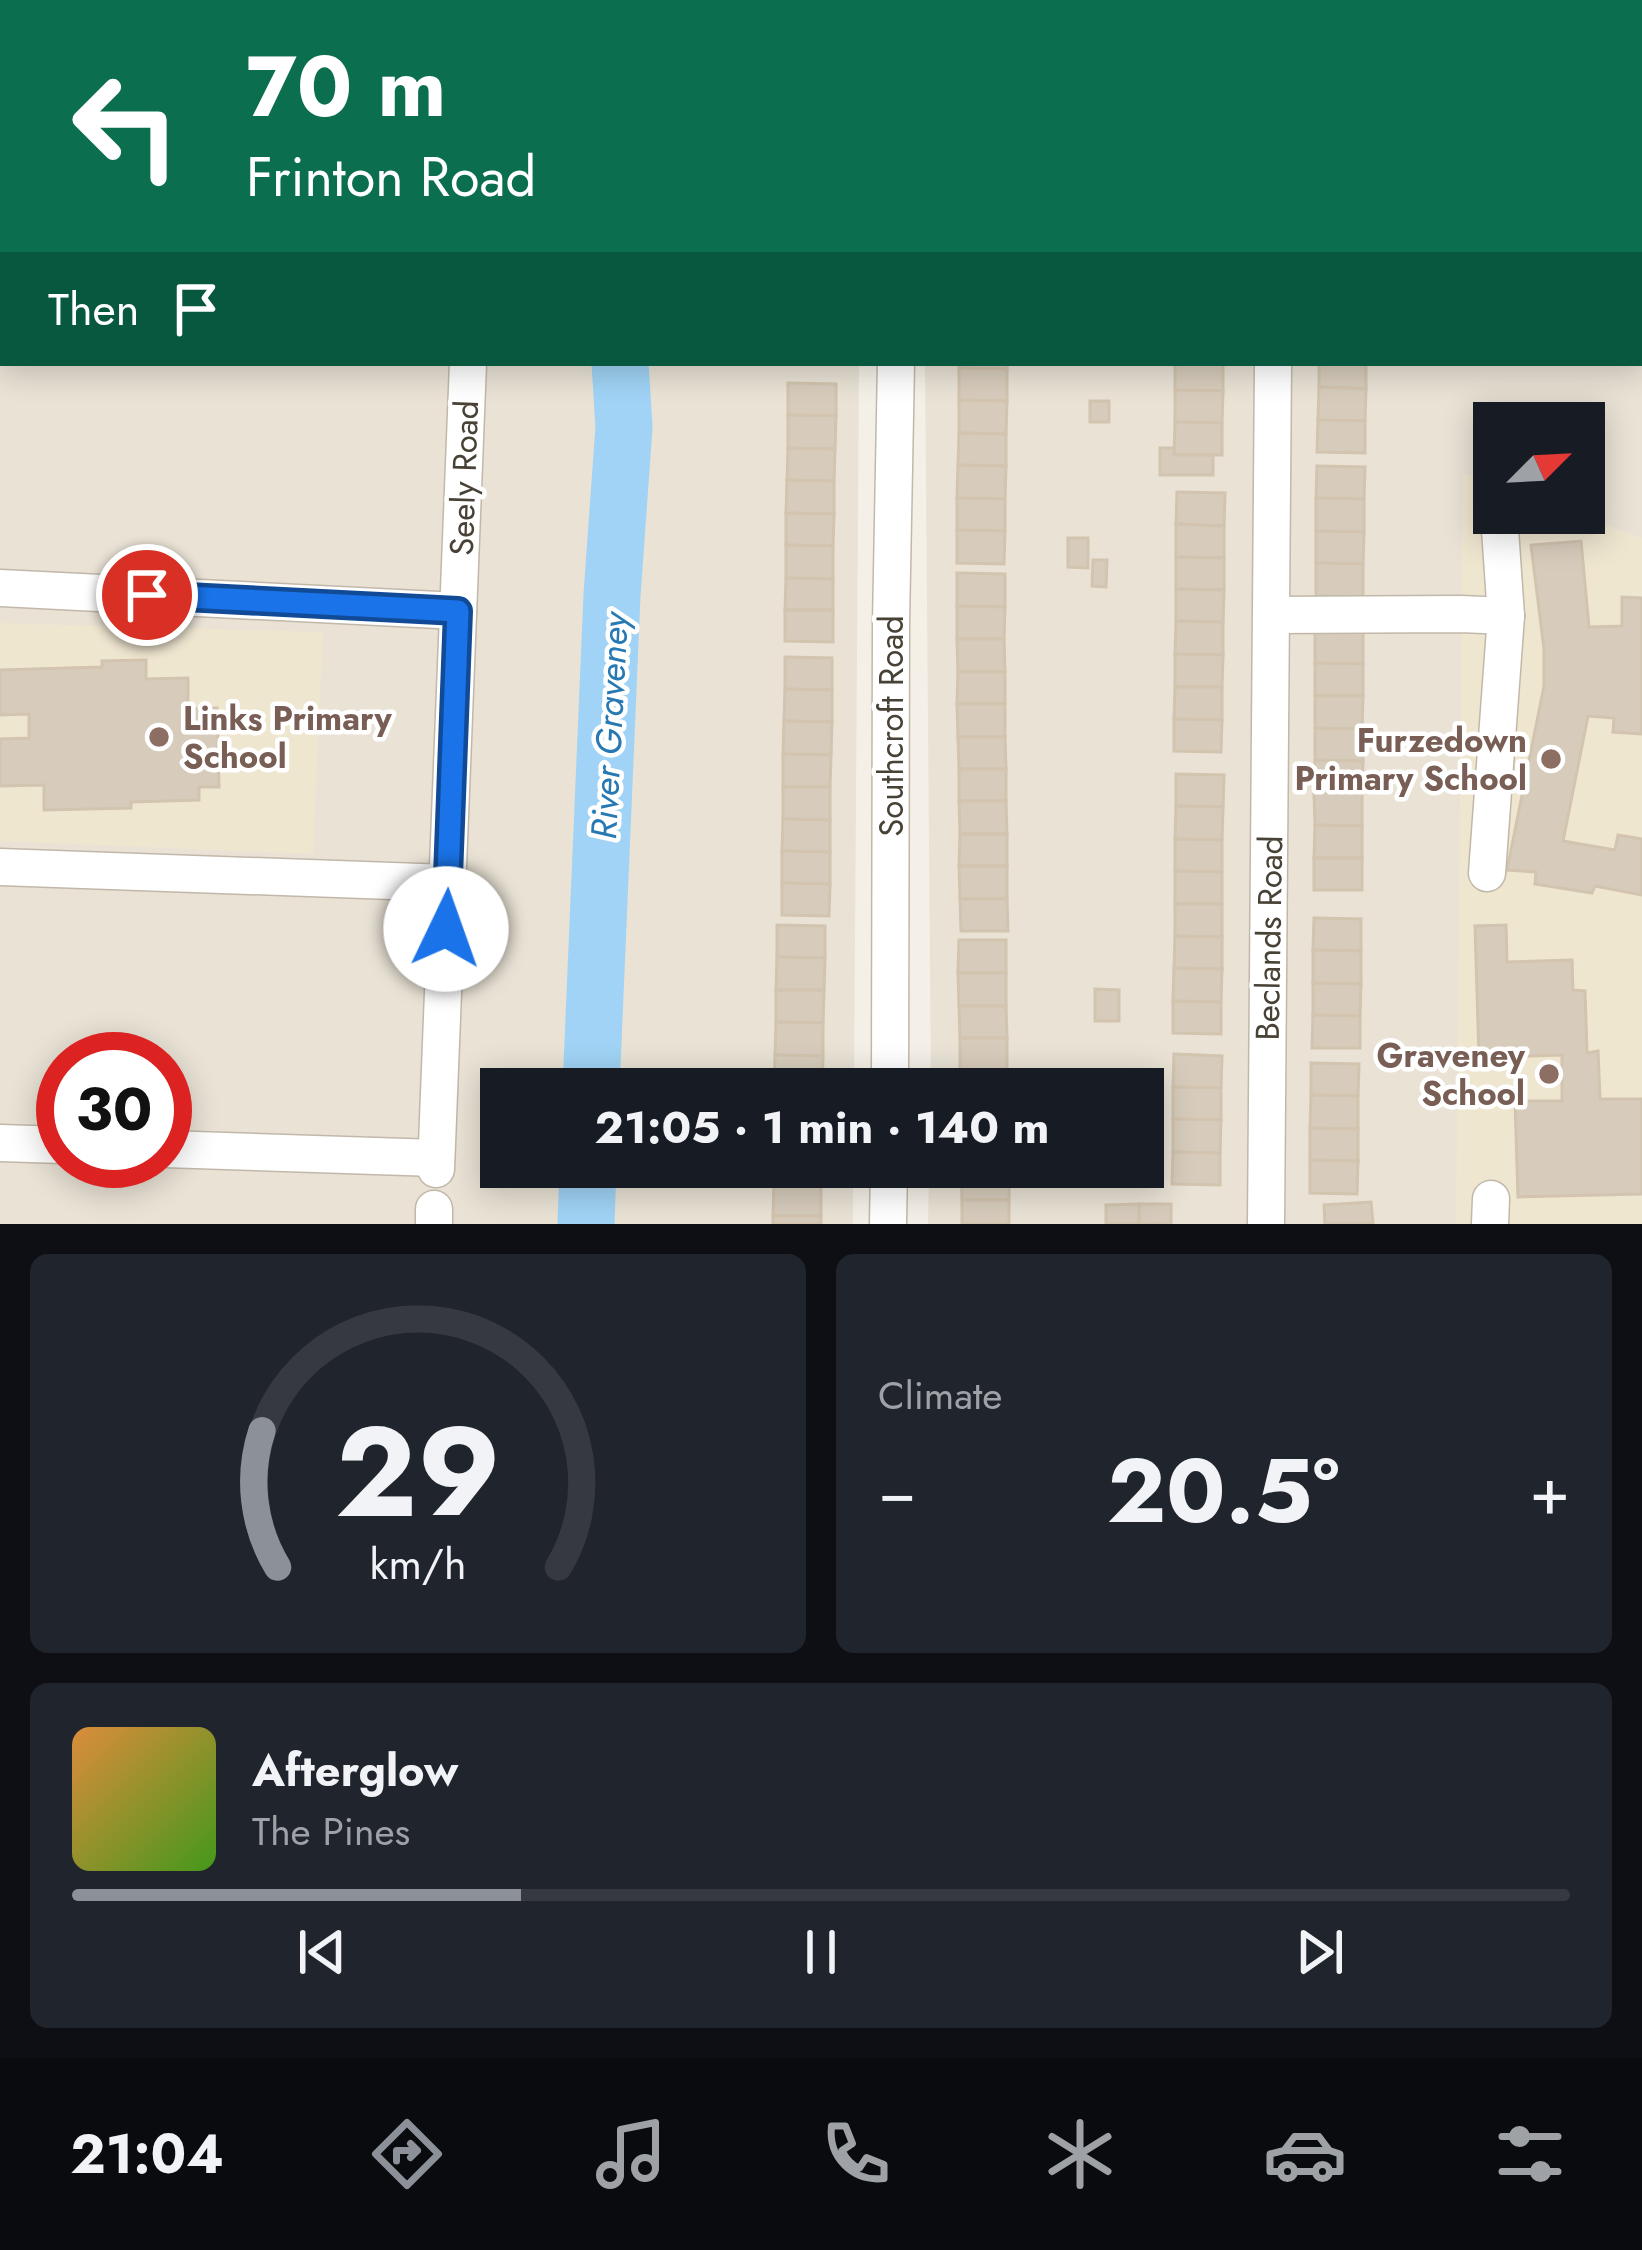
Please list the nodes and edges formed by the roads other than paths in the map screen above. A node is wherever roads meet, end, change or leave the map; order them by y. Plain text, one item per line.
1 (468, 366) edge
2 (896, 366) edge
3 (1274, 366) edge
4 (1500, 534) edge
5 (0, 588) edge
6 (458, 611) junction
7 (1272, 615) junction
8 (1506, 616) junction
9 (0, 867) edge
10 (1486, 873) dead end
11 (448, 884) junction
12 (890, 1068) edge
13 (0, 1143) edge
14 (36, 1144) edge
15 (192, 1150) edge
16 (889, 1188) edge
17 (888, 1224) edge
18 (1266, 1224) edge

1 - 6 street, Seely Road
2 - 12 street, Southcroft Road
3 - 7 street, Beclands Road
4 - 8 street
5 - 6 street
6 - 11 street, Seely Road
7 - 8 street
7 - 18 street, Beclands Road
8 - 10 street
9 - 11 street
11 - 15 street, Seely Road
13 - 14 street
16 - 17 street

